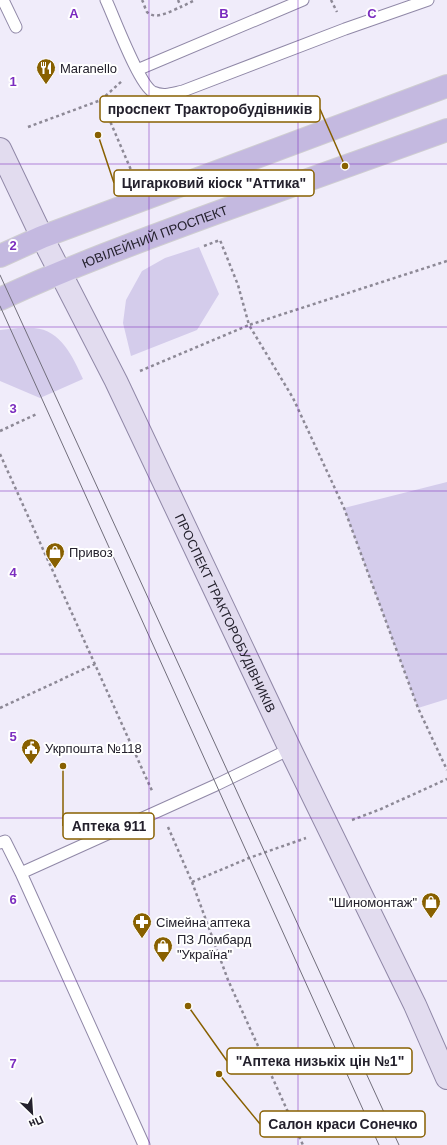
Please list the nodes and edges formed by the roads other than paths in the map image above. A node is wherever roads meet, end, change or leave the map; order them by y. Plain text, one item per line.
1 (3, 0) edge
2 (106, 0) edge
3 (303, 0) edge
4 (428, 0) edge
5 (16, 27) dead end
6 (137, 70) junction
7 (447, 86) edge
8 (447, 130) edge
9 (0, 149) edge
10 (42, 238) junction
11 (0, 256) edge
12 (60, 273) junction
13 (0, 299) edge
14 (290, 749) junction
15 (0, 843) edge
16 (21, 873) junction
17 (447, 1078) edge
18 (144, 1145) edge

1 - 5 lane
2 - 6 lane
3 - 6 lane
4 - 6 lane
7 - 10 main road
8 - 12 main road, ЮВІЛЕЙНИЙ ПРОСПЕКТ
9 - 10 main road, ПРОСПЕКТ ТРАКТОРОБУДІВНИКІВ
10 - 11 main road
10 - 12 main road, ПРОСПЕКТ ТРАКТОРОБУДІВНИКІВ
12 - 13 main road, ЮВІЛЕЙНИЙ ПРОСПЕКТ
12 - 14 main road, ПРОСПЕКТ ТРАКТОРОБУДІВНИКІВ
14 - 16 lane
14 - 17 main road, ПРОСПЕКТ ТРАКТОРОБУДІВНИКІВ
15 - 16 lane
16 - 18 lane

